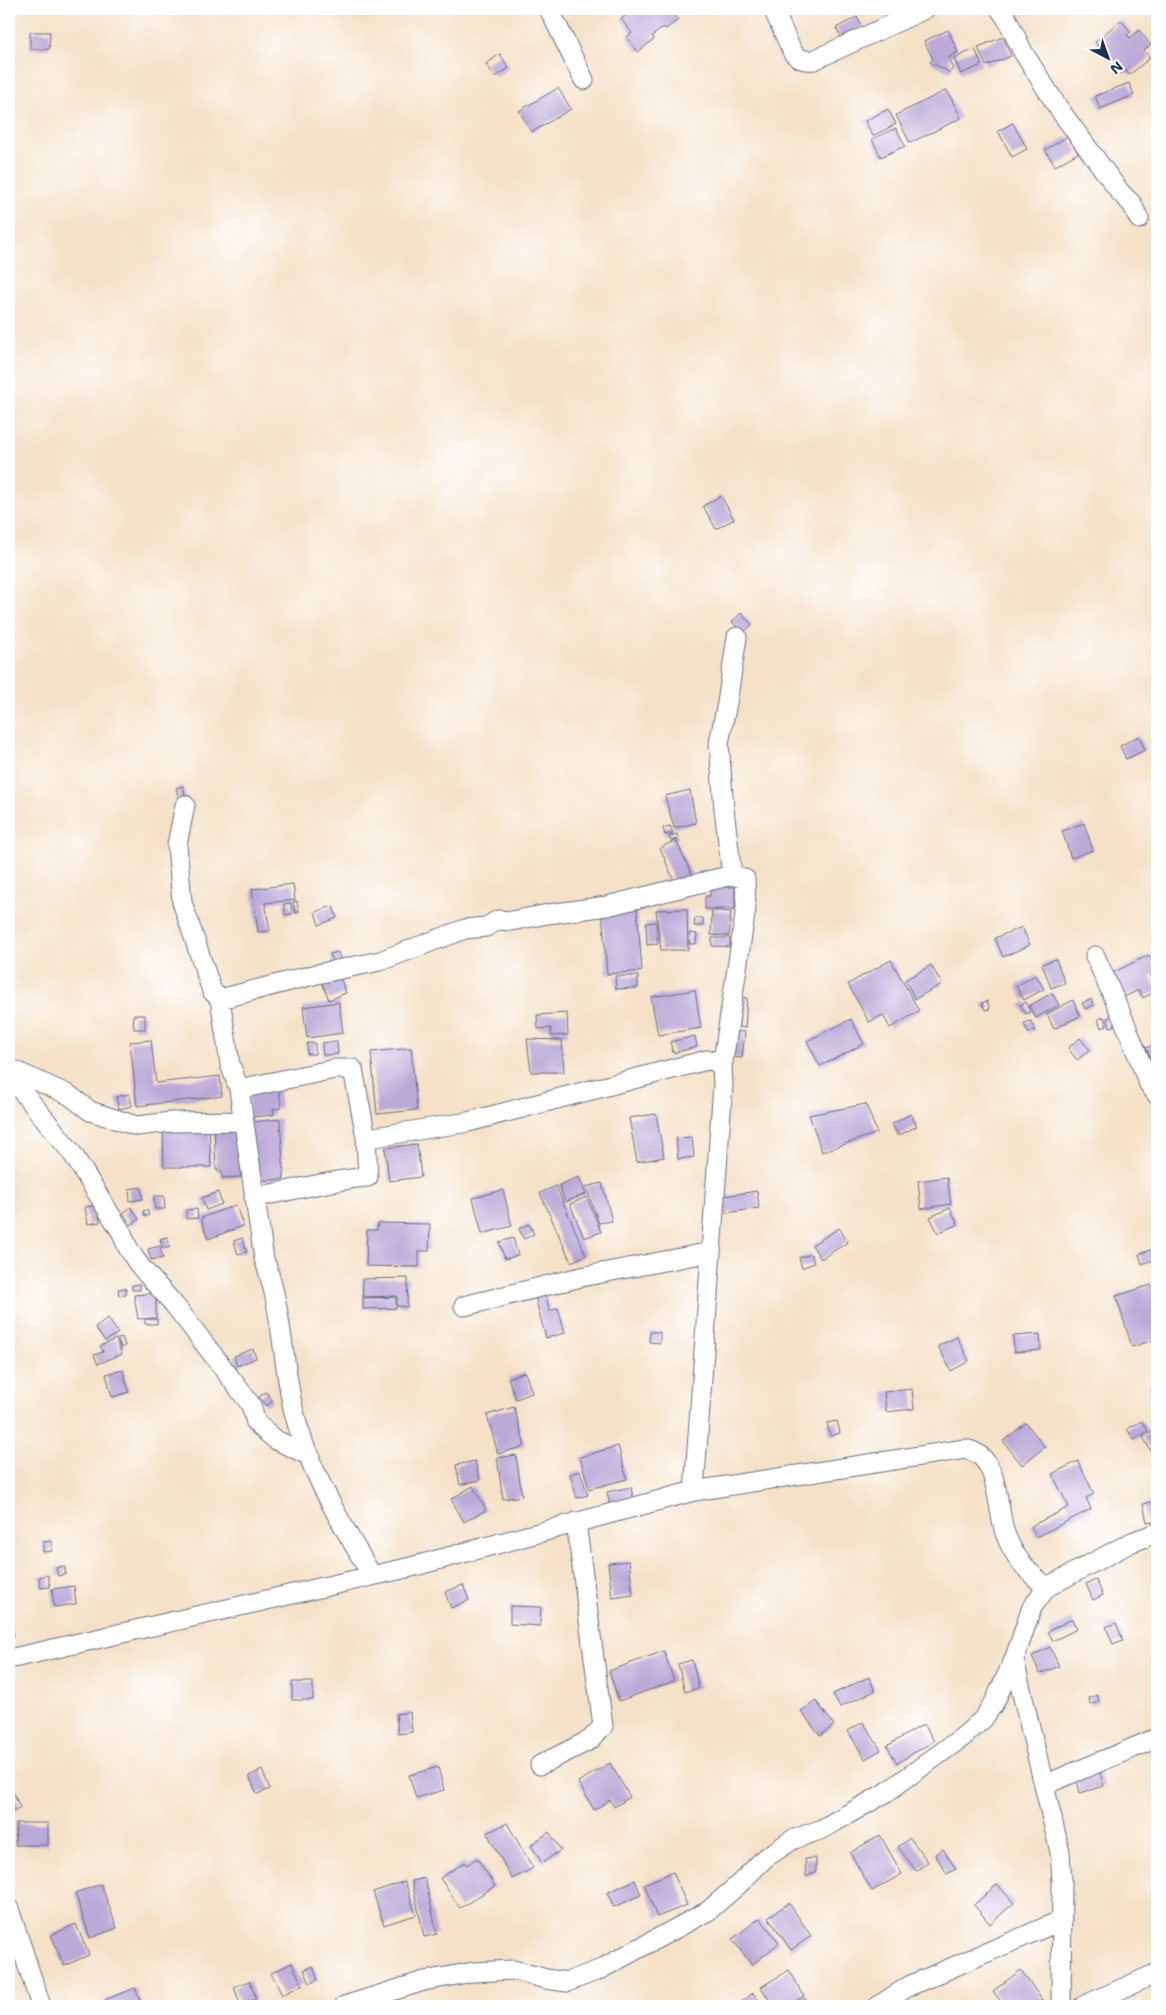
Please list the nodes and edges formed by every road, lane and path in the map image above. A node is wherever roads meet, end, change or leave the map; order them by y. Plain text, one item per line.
1 (549, 9) edge
2 (773, 9) edge
3 (925, 9) edge
4 (1000, 9) edge
5 (584, 80) dead end
6 (1139, 219) dead end
7 (737, 637) dead end
8 (185, 805) dead end
9 (732, 875) junction
10 (1095, 956) dead end
11 (220, 999) junction
12 (9, 1068) edge
13 (722, 1068) junction
14 (9, 1078) edge
15 (239, 1089) junction
16 (1157, 1095) edge
17 (242, 1121) junction
18 (366, 1137) junction
19 (254, 1197) junction
20 (712, 1252) junction
21 (464, 1306) dead end
22 (310, 1456) junction
23 (694, 1491) junction
24 (576, 1522) junction
25 (1157, 1533) edge
26 (372, 1576) junction
27 (1047, 1587) junction
28 (9, 1659) edge
29 (1014, 1660) junction
30 (1157, 1738) edge
31 (540, 1765) dead end
32 (1044, 1785) junction
33 (9, 1909) edge
34 (1062, 1920) junction
35 (1157, 1973) edge
36 (41, 2006) edge
37 (344, 2006) edge
38 (878, 2006) edge
39 (1061, 2006) edge
40 (1083, 2006) edge

1 - 5 street
2 - 3 street
4 - 6 street
7 - 9 street
8 - 11 street
9 - 11 street
9 - 13 street
10 - 16 street
11 - 15 street
12 - 17 street
13 - 18 street
13 - 20 street
14 - 22 street
15 - 17 street
15 - 18 street
17 - 19 street
18 - 19 street
19 - 22 street
20 - 21 street
20 - 23 street
22 - 26 street
23 - 24 street
23 - 27 street
24 - 26 street
24 - 31 street
25 - 27 street
26 - 28 street
27 - 29 street
29 - 32 street
29 - 37 street
30 - 32 street
32 - 34 street
33 - 36 street
34 - 38 street
34 - 39 street
35 - 40 street

